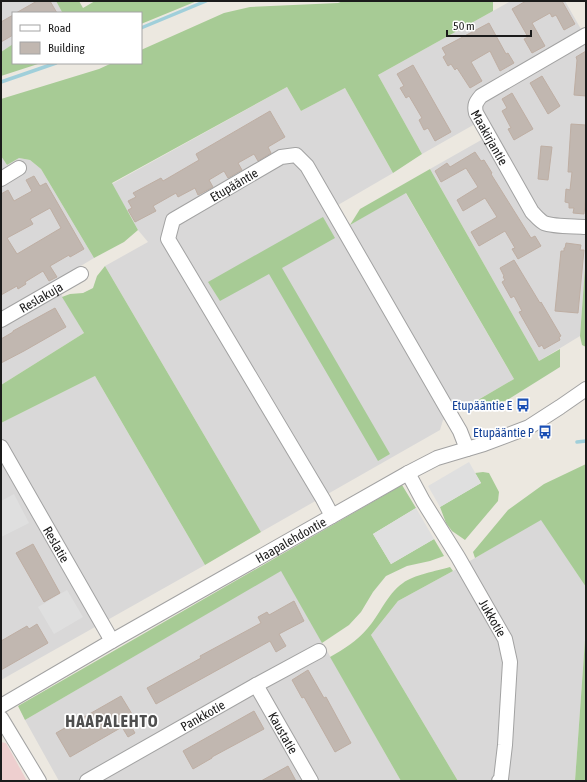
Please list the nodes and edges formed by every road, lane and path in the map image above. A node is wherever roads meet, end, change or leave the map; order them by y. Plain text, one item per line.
1 (586, 35) edge
2 (20, 168) dead end
3 (1, 179) edge
4 (586, 227) edge
5 (81, 274) dead end
6 (1, 320) edge
7 (586, 389) edge
8 (1, 447) edge
9 (467, 449) junction
10 (408, 473) junction
11 (332, 516) junction
12 (112, 641) junction
13 (319, 651) dead end
14 (256, 685) junction
15 (1, 706) edge
16 (1, 718) edge
17 (39, 781) edge
18 (87, 781) edge
19 (311, 781) edge
20 (499, 781) edge

1 - 4 street, Maakirjantie
2 - 3 street
5 - 6 street, Reslakuja
7 - 9 street, Haapalehdontie
8 - 12 street, Reslatie
9 - 10 street, Haapalehdontie
9 - 11 street, Etupääntie
10 - 11 street, Haapalehdontie
10 - 20 street, Jukkotie
11 - 12 street, Haapalehdontie
12 - 15 street, Haapalehdontie
13 - 14 street, Pankkotie
14 - 18 street, Pankkotie
14 - 19 street, Kaustatie
16 - 17 street

